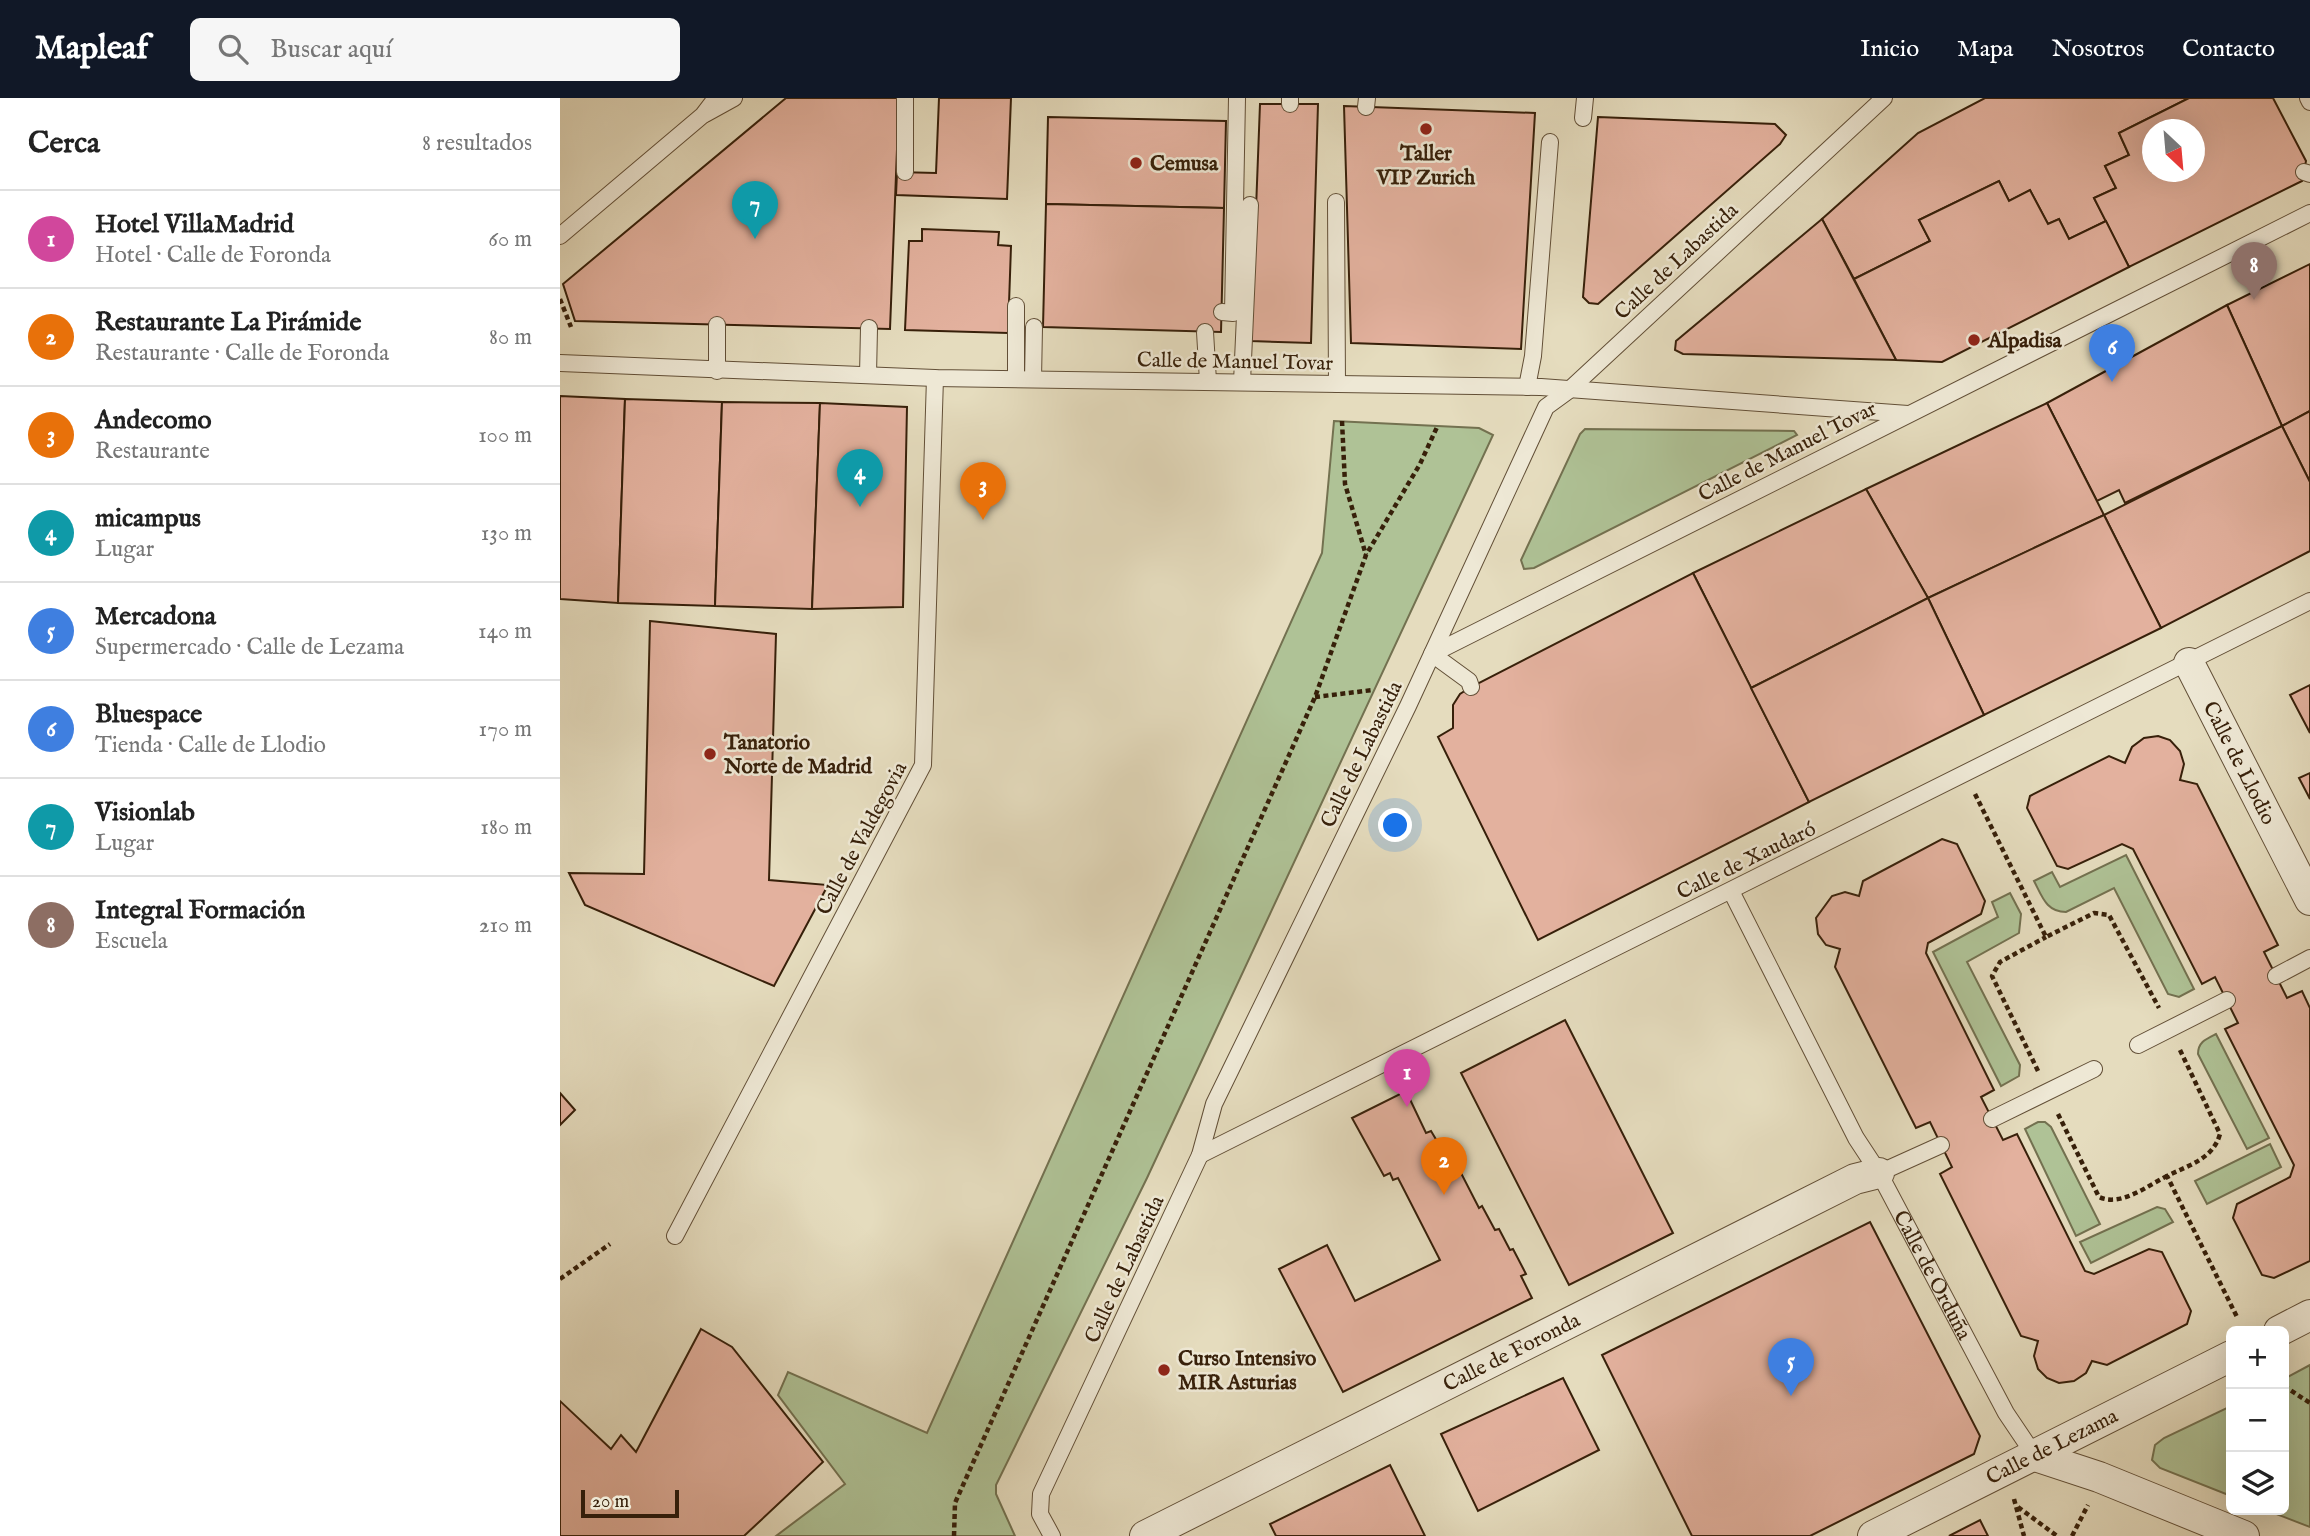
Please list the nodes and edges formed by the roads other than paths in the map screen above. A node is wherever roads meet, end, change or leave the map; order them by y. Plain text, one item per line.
1 (716, 98) edge
2 (734, 98) edge
3 (905, 98) edge
4 (1237, 98) edge
5 (1585, 98) edge
6 (1884, 98) edge
7 (703, 115) junction
8 (1583, 118) dead end
9 (1550, 142) dead end
10 (905, 172) dead end
11 (1336, 202) dead end
12 (1250, 205) dead end
13 (2310, 213) edge
14 (560, 236) edge
15 (1016, 306) dead end
16 (1222, 312) dead end
17 (717, 325) dead end
18 (1034, 327) dead end
19 (869, 328) dead end
20 (1205, 332) dead end
21 (560, 363) edge
22 (717, 371) junction
23 (868, 375) junction
24 (935, 378) junction
25 (1016, 379) junction
26 (1033, 379) junction
27 (1208, 381) junction
28 (1242, 382) junction
29 (1337, 384) junction
30 (1527, 387) junction
31 (1568, 391) junction
32 (1908, 414) junction
33 (2310, 601) edge
34 (1432, 654) junction
35 (2189, 663) junction
36 (1471, 687) dead end
37 (1731, 891) junction
38 (2310, 900) edge
39 (2310, 958) edge
40 (2276, 976) dead end
41 (2227, 1000) dead end
42 (2138, 1045) dead end
43 (2094, 1069) dead end
44 (1992, 1119) dead end
45 (1941, 1145) dead end
46 (1200, 1155) junction
47 (1879, 1173) junction
48 (675, 1236) dead end
49 (2310, 1315) edge
50 (2289, 1326) edge
51 (2226, 1359) edge
52 (2035, 1456) junction
53 (1052, 1536) edge
54 (1145, 1536) edge
55 (1873, 1536) edge
56 (2244, 1536) edge

1 - 7 lane
2 - 7 lane
3 - 10 lane
4 - 16 lane
5 - 8 lane
6 - 31 lane, Calle de Labastida
7 - 14 lane
9 - 30 lane
11 - 29 lane
12 - 28 lane
13 - 32 lane, Calle de Manuel Tovar
15 - 25 lane
17 - 22 lane
18 - 26 lane
19 - 23 lane
20 - 27 lane
21 - 22 lane, Calle de Manuel Tovar
22 - 23 lane, Calle de Manuel Tovar
23 - 24 lane, Calle de Manuel Tovar
24 - 25 lane, Calle de Manuel Tovar
24 - 48 lane, Calle de Valdegovia
25 - 26 lane, Calle de Manuel Tovar
26 - 27 lane, Calle de Manuel Tovar
27 - 28 lane, Calle de Manuel Tovar
28 - 29 lane, Calle de Manuel Tovar
29 - 30 lane, Calle de Manuel Tovar
30 - 31 lane, Calle de Manuel Tovar
31 - 32 lane, Calle de Manuel Tovar
31 - 34 lane, Calle de Labastida
32 - 34 lane, Calle de Manuel Tovar
33 - 35 lane, Calle de Xaudaró
34 - 36 lane
34 - 46 lane, Calle de Labastida
35 - 37 lane, Calle de Xaudaró
35 - 38 street, Calle de Llodio
37 - 46 lane, Calle de Xaudaró
37 - 47 lane, Calle de Orduña
39 - 40 lane
41 - 42 lane
43 - 44 lane
45 - 47 lane
46 - 53 lane, Calle de Labastida
47 - 52 lane, Calle de Orduña
47 - 54 street, Calle de Foronda
49 - 50 street
51 - 52 street, Calle de Lezama
52 - 55 street, Calle de Lezama
52 - 56 street

